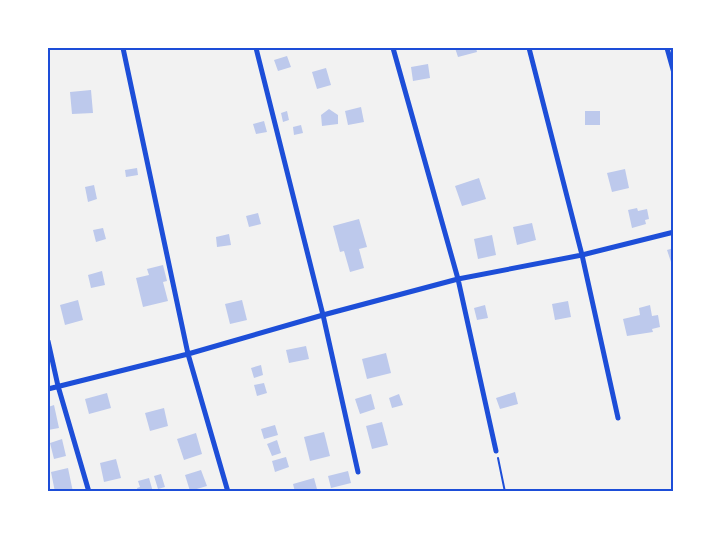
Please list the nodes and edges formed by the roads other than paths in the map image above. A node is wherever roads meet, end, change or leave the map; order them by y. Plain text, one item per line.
1 (123, 48) edge
2 (256, 48) edge
3 (393, 48) edge
4 (529, 48) edge
5 (667, 48) edge
6 (674, 73) edge
7 (674, 232) edge
8 (582, 255) junction
9 (458, 279) junction
10 (322, 314) junction
11 (48, 340) edge
12 (188, 354) junction
13 (58, 386) junction
14 (48, 389) edge
15 (618, 418) dead end
16 (496, 451) road end
17 (358, 472) dead end
18 (89, 492) edge
19 (228, 492) edge

1 - 12 street
2 - 10 street
3 - 9 street
4 - 8 street
5 - 6 street
7 - 8 street
8 - 9 street
8 - 15 street
9 - 10 street
9 - 16 street
10 - 12 street
10 - 17 street
11 - 13 street
12 - 13 street
12 - 19 street
13 - 14 street
13 - 18 street

